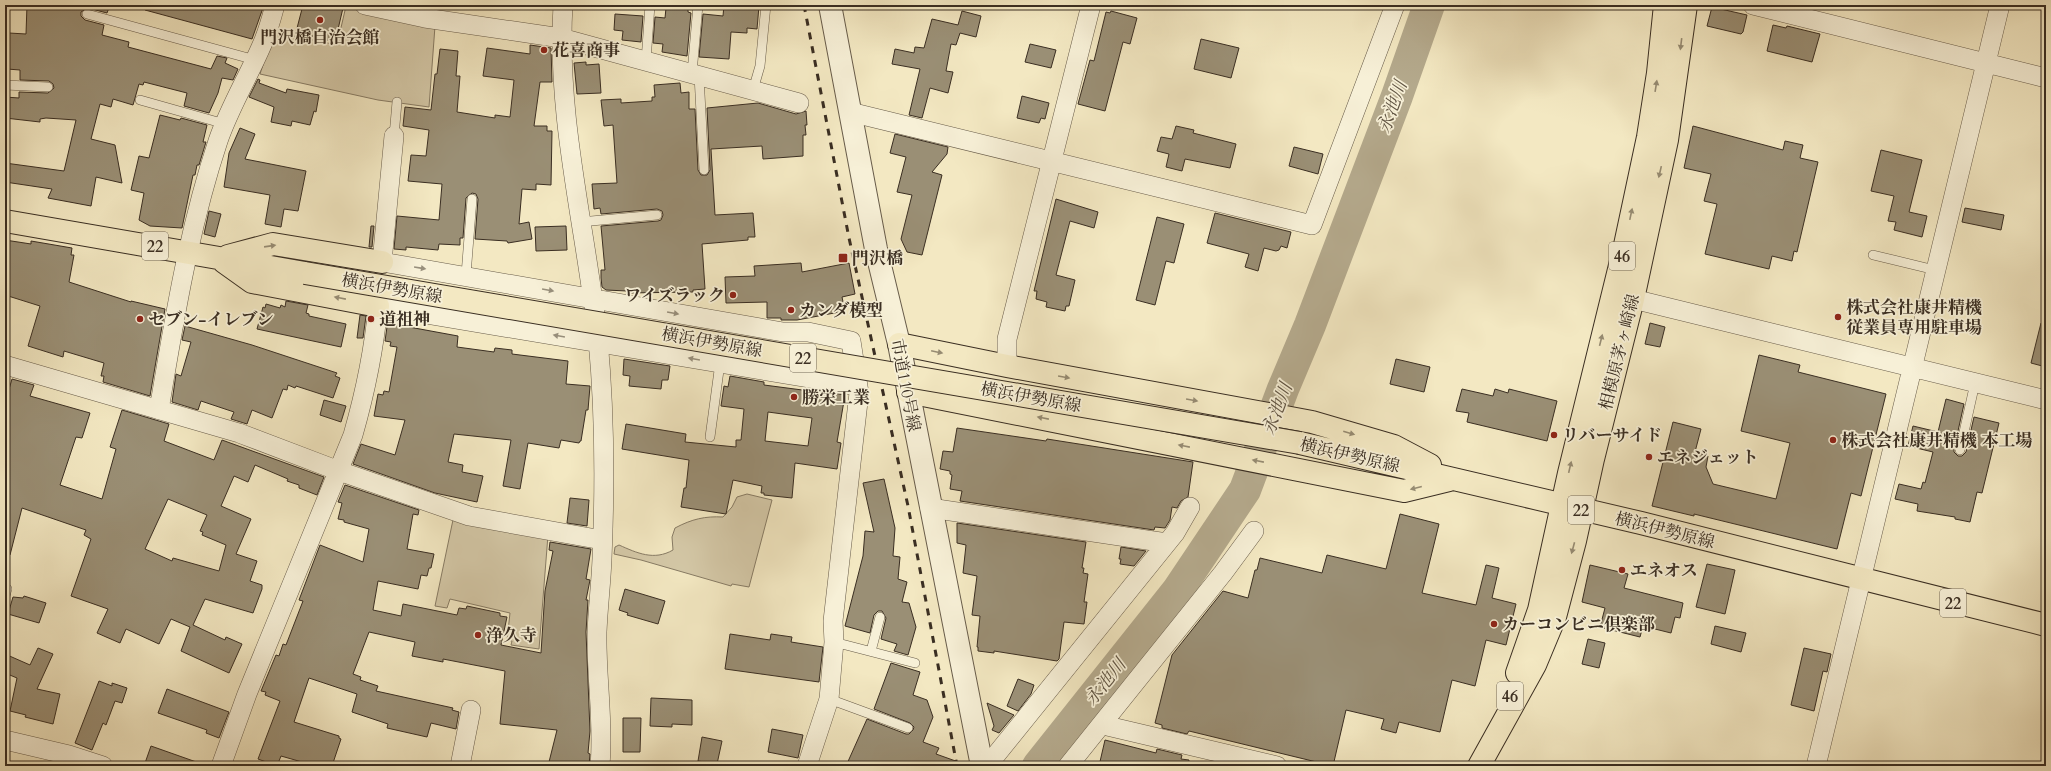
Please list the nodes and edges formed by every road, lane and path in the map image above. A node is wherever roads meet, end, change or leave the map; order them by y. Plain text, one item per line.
1 (275, 5) edge
2 (365, 5) edge
3 (563, 5) edge
4 (650, 5) edge
5 (698, 5) edge
6 (766, 5) edge
7 (830, 5) edge
8 (1091, 5) edge
9 (1395, 5) edge
10 (1665, 5) edge
11 (1686, 5) edge
12 (1753, 5) edge
13 (2000, 5) edge
14 (87, 14) dead end
15 (561, 38) junction
16 (255, 60) junction
17 (646, 61) junction
18 (1986, 63) junction
19 (695, 74) junction
20 (2046, 78) edge
21 (5, 85) edge
22 (48, 88) dead end
23 (753, 90) junction
24 (140, 100) dead end
25 (397, 102) dead end
26 (799, 103) dead end
27 (850, 112) junction
28 (225, 124) junction
29 (394, 136) joint
30 (1053, 161) junction
31 (704, 170) dead end
32 (472, 199) dead end
33 (657, 215) dead end
34 (5, 221) edge
35 (580, 222) junction
36 (189, 252) junction
37 (1873, 255) dead end
38 (219, 258) junction
39 (382, 262) junction
40 (1935, 270) junction
41 (466, 275) junction
42 (593, 298) junction
43 (1633, 299) junction
44 (378, 306) junction
45 (737, 324) junction
46 (598, 342) junction
47 (899, 344) junction
48 (726, 364) junction
49 (5, 366) edge
50 (1007, 366) junction
51 (1911, 368) junction
52 (1975, 383) junction
53 (857, 386) junction
54 (908, 392) junction
55 (2046, 400) edge
56 (159, 410) junction
57 (710, 437) dead end
58 (1960, 450) dead end
59 (339, 470) junction
60 (1454, 478) junction
61 (1190, 507) dead end
62 (1572, 507) junction
63 (930, 508) junction
64 (1254, 531) dead end
65 (602, 540) junction
66 (1167, 543) junction
67 (1861, 580) junction
68 (880, 617) dead end
69 (2046, 625) edge
70 (834, 642) junction
71 (871, 651) junction
72 (915, 663) dead end
73 (829, 698) junction
74 (471, 710) dead end
75 (1103, 725) junction
76 (908, 728) dead end
77 (5, 740) edge
78 (103, 766) edge
79 (221, 766) edge
80 (460, 766) edge
81 (600, 766) edge
82 (807, 766) edge
83 (982, 766) edge
84 (987, 766) edge
85 (1068, 766) edge
86 (1277, 766) edge
87 (1479, 766) edge
88 (1816, 766) edge

1 - 16 street
2 - 15 street
3 - 15 street
4 - 17 lane
5 - 19 lane
6 - 23 lane
7 - 27 street, 市道110号線
8 - 30 street
9 - 30 street
62 -> 10 main road, 相模原茅ヶ崎線 / 46
11 -> 43 main road, 相模原茅ヶ崎線 / 46
12 - 18 street
13 - 18 street
14 - 16 lane
15 - 17 street
15 - 35 street
16 - 28 street
17 - 19 street
18 - 20 street
18 - 40 street
19 - 23 street
19 - 31 lane
21 - 22 lane
23 - 26 street
24 - 28 lane
25 - 29 lane
27 - 30 street
27 - 47 street, 市道110号線
28 - 36 street
29 - 39 street
30 - 50 street
32 - 41 lane
33 - 35 lane
34 - 36 main road, 横浜伊勢原線 / 22
35 - 42 street
36 - 38 main road, 横浜伊勢原線 / 22
36 - 56 street
37 - 40 lane
38 -> 39 main road
44 -> 38 main road
38 - 60 main road, 横浜伊勢原線 / 22, bridge
39 -> 41 street
40 - 51 street
41 -> 42 street
42 -> 45 street
42 - 46 street
43 - 51 street
43 - 62 main road, 相模原茅ヶ崎線 / 46
46 -> 44 street
44 - 59 street
45 - 48 street
45 - 53 street
48 -> 46 street
46 - 65 street
47 -> 50 main road
47 - 54 street, 市道110号線
48 - 53 street
48 - 57 lane
49 - 56 street
50 -> 60 main road
51 - 52 street
51 - 67 street
52 - 55 street
52 - 58 lane
53 - 70 street
60 -> 54 main road
54 - 63 street, 市道110号線
56 - 59 street
59 - 65 street
59 - 79 street
60 - 62 main road, 横浜伊勢原線 / 22
61 - 66 street
62 - 67 main road, 横浜伊勢原線 / 22
62 - 87 main road, 46
63 - 66 street
63 - 83 street, 市道110号線
64 - 75 street
65 - 81 street
66 - 84 street
67 - 69 main road, 横浜伊勢原線 / 22
67 - 88 street
68 - 71 lane
70 - 71 lane
70 - 73 street
71 - 72 lane
73 - 76 lane
73 - 82 street
74 - 80 street
75 - 85 street
75 - 86 street
77 - 78 street

